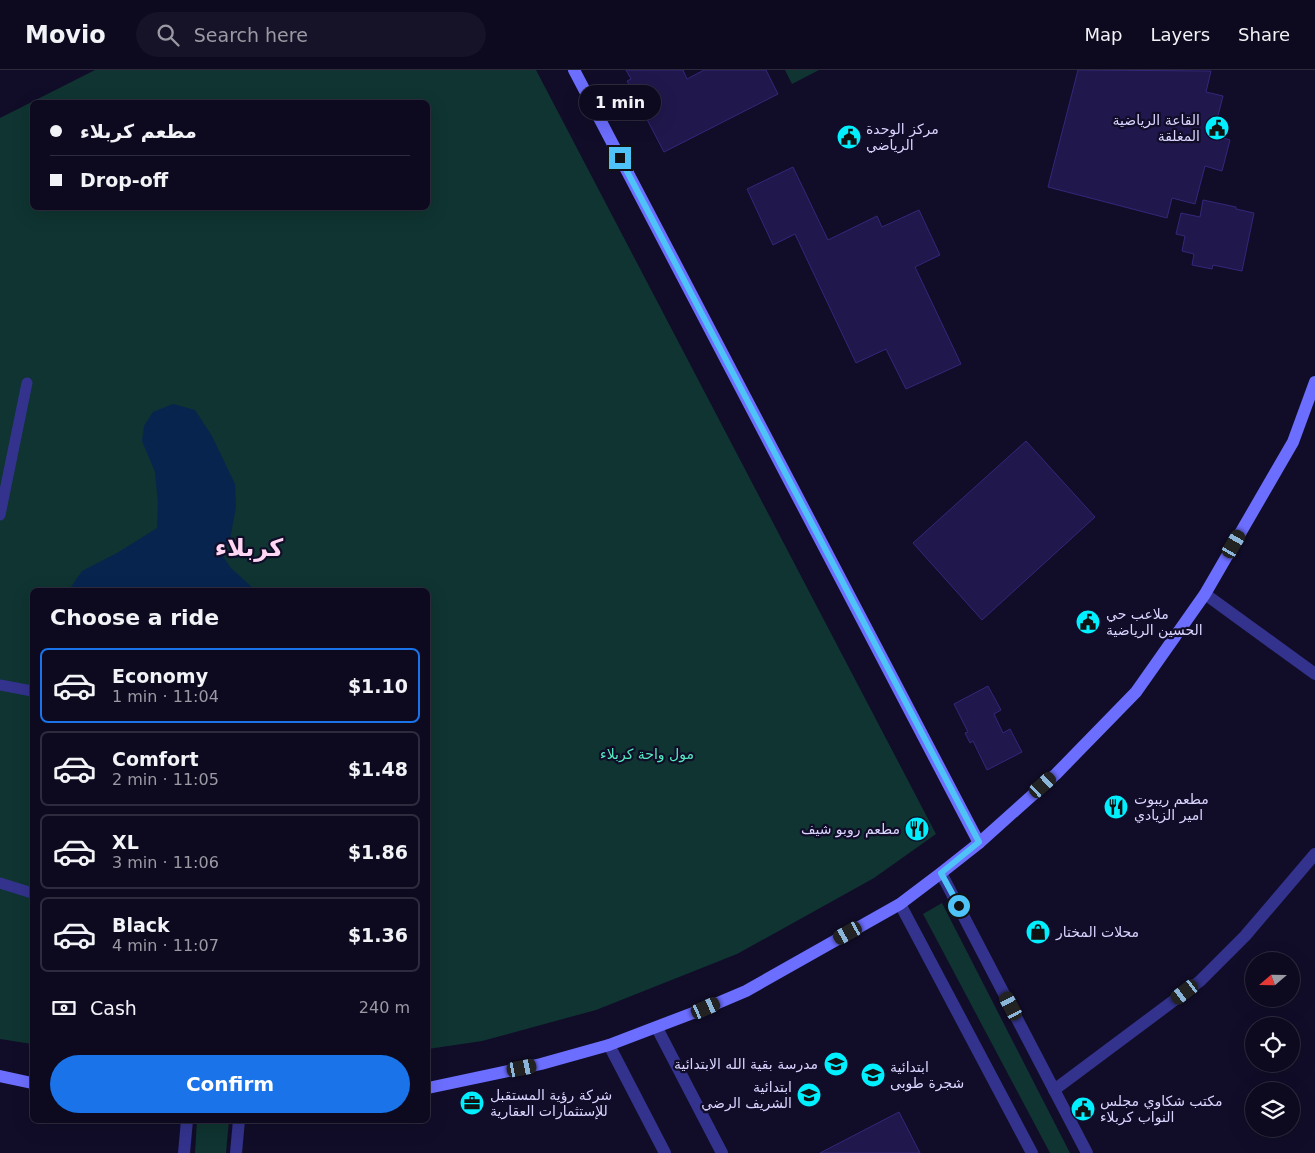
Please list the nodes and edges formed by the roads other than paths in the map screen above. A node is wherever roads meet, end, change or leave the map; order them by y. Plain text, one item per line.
1 (574, 70) edge
2 (1315, 382) edge
3 (27, 383) dead end
4 (0, 515) edge
5 (1206, 594) junction
6 (1315, 674) edge
7 (0, 685) edge
8 (30, 691) edge
9 (979, 842) junction
10 (1315, 854) edge
11 (941, 873) junction
12 (0, 883) edge
13 (30, 891) edge
14 (900, 904) junction
15 (657, 1028) junction
16 (609, 1045) junction
17 (0, 1076) edge
18 (30, 1084) edge
19 (430, 1088) edge
20 (1054, 1090) junction
21 (187, 1123) edge
22 (239, 1123) edge
23 (184, 1153) edge
24 (236, 1153) edge
25 (665, 1153) edge
26 (722, 1153) edge
27 (1032, 1153) edge
28 (1087, 1153) edge

1 - 9 street
2 - 5 street
3 - 4 lane
5 - 6 street
5 - 9 street
7 - 8 lane
9 - 11 street
10 - 20 street
11 - 14 street
11 - 20 street
12 - 13 lane
14 - 15 street
14 - 27 street
15 - 16 street
15 - 26 street
16 - 19 street
16 - 25 street
17 - 18 street
20 - 28 street
21 - 23 street
22 - 24 street

